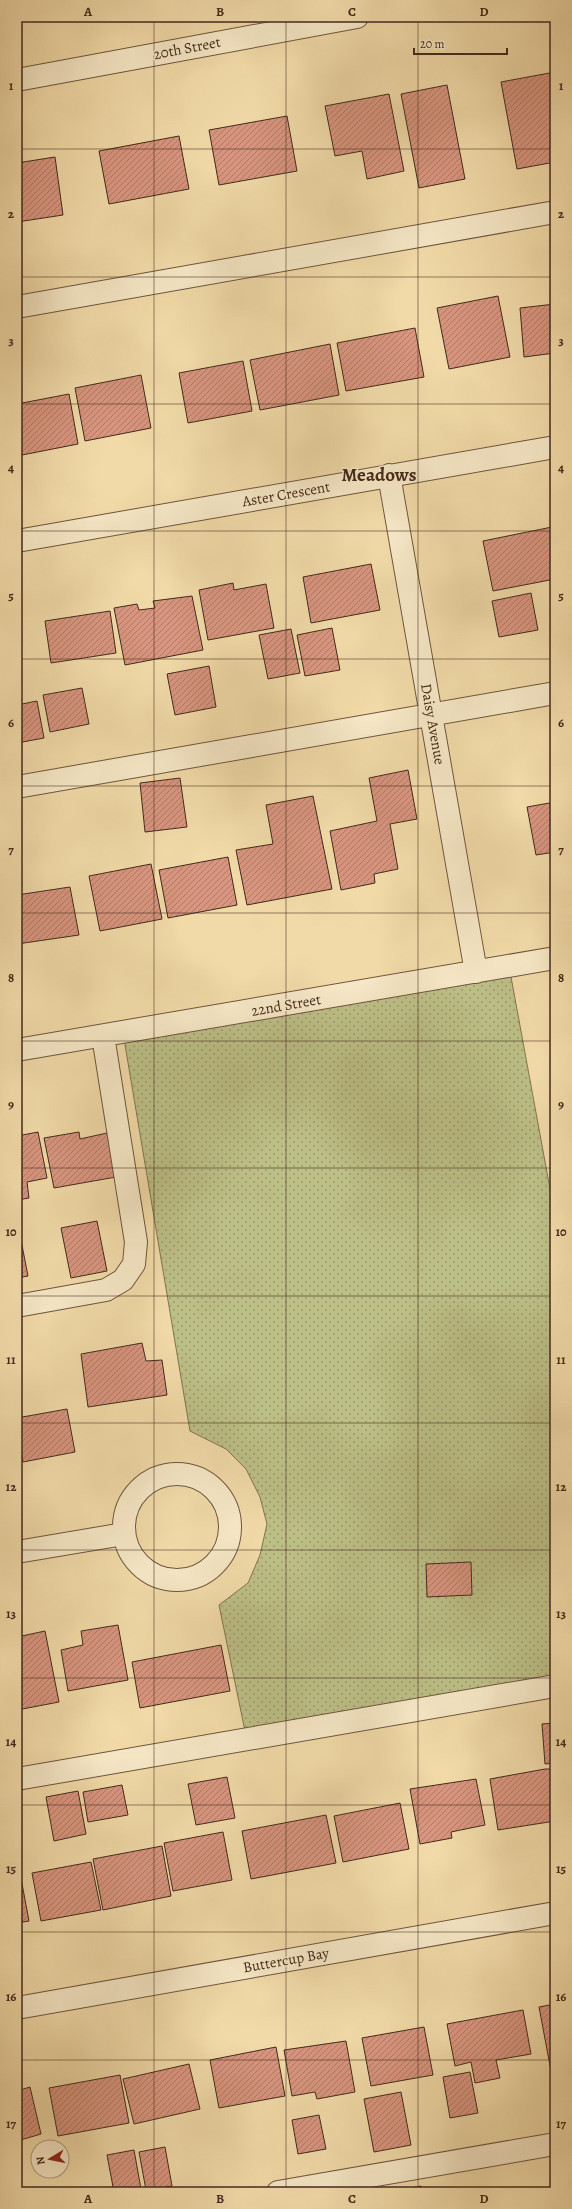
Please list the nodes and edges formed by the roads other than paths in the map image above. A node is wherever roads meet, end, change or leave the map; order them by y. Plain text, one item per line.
1 (357, 17) edge
2 (312, 21) edge
3 (17, 80) edge
4 (555, 212) edge
5 (17, 307) edge
6 (555, 447) edge
7 (390, 475) junction
8 (17, 541) edge
9 (555, 693) edge
10 (431, 715) junction
11 (17, 787) edge
12 (555, 958) edge
13 (476, 972) junction
14 (103, 1036) junction
15 (17, 1050) edge
16 (17, 1306) edge
17 (124, 1534) junction
18 (17, 1552) edge
19 (555, 1686) edge
20 (17, 1779) edge
21 (555, 1913) edge
22 (17, 2008) edge
23 (555, 2144) edge
24 (278, 2192) edge

1 - 2 street, 20th Street
2 - 3 street, 20th Street
4 - 5 street
6 - 7 street, Aster Crescent
7 - 8 street, Aster Crescent
7 - 10 street, Daisy Avenue
9 - 10 street
10 - 11 street
10 - 13 street, Daisy Avenue
12 - 13 street, 22nd Street
13 - 14 street, 22nd Street
14 - 15 street, 22nd Street
14 - 16 street
17 - 17 street
17 - 18 street
19 - 20 street
21 - 22 street, Buttercup Bay
23 - 24 street

